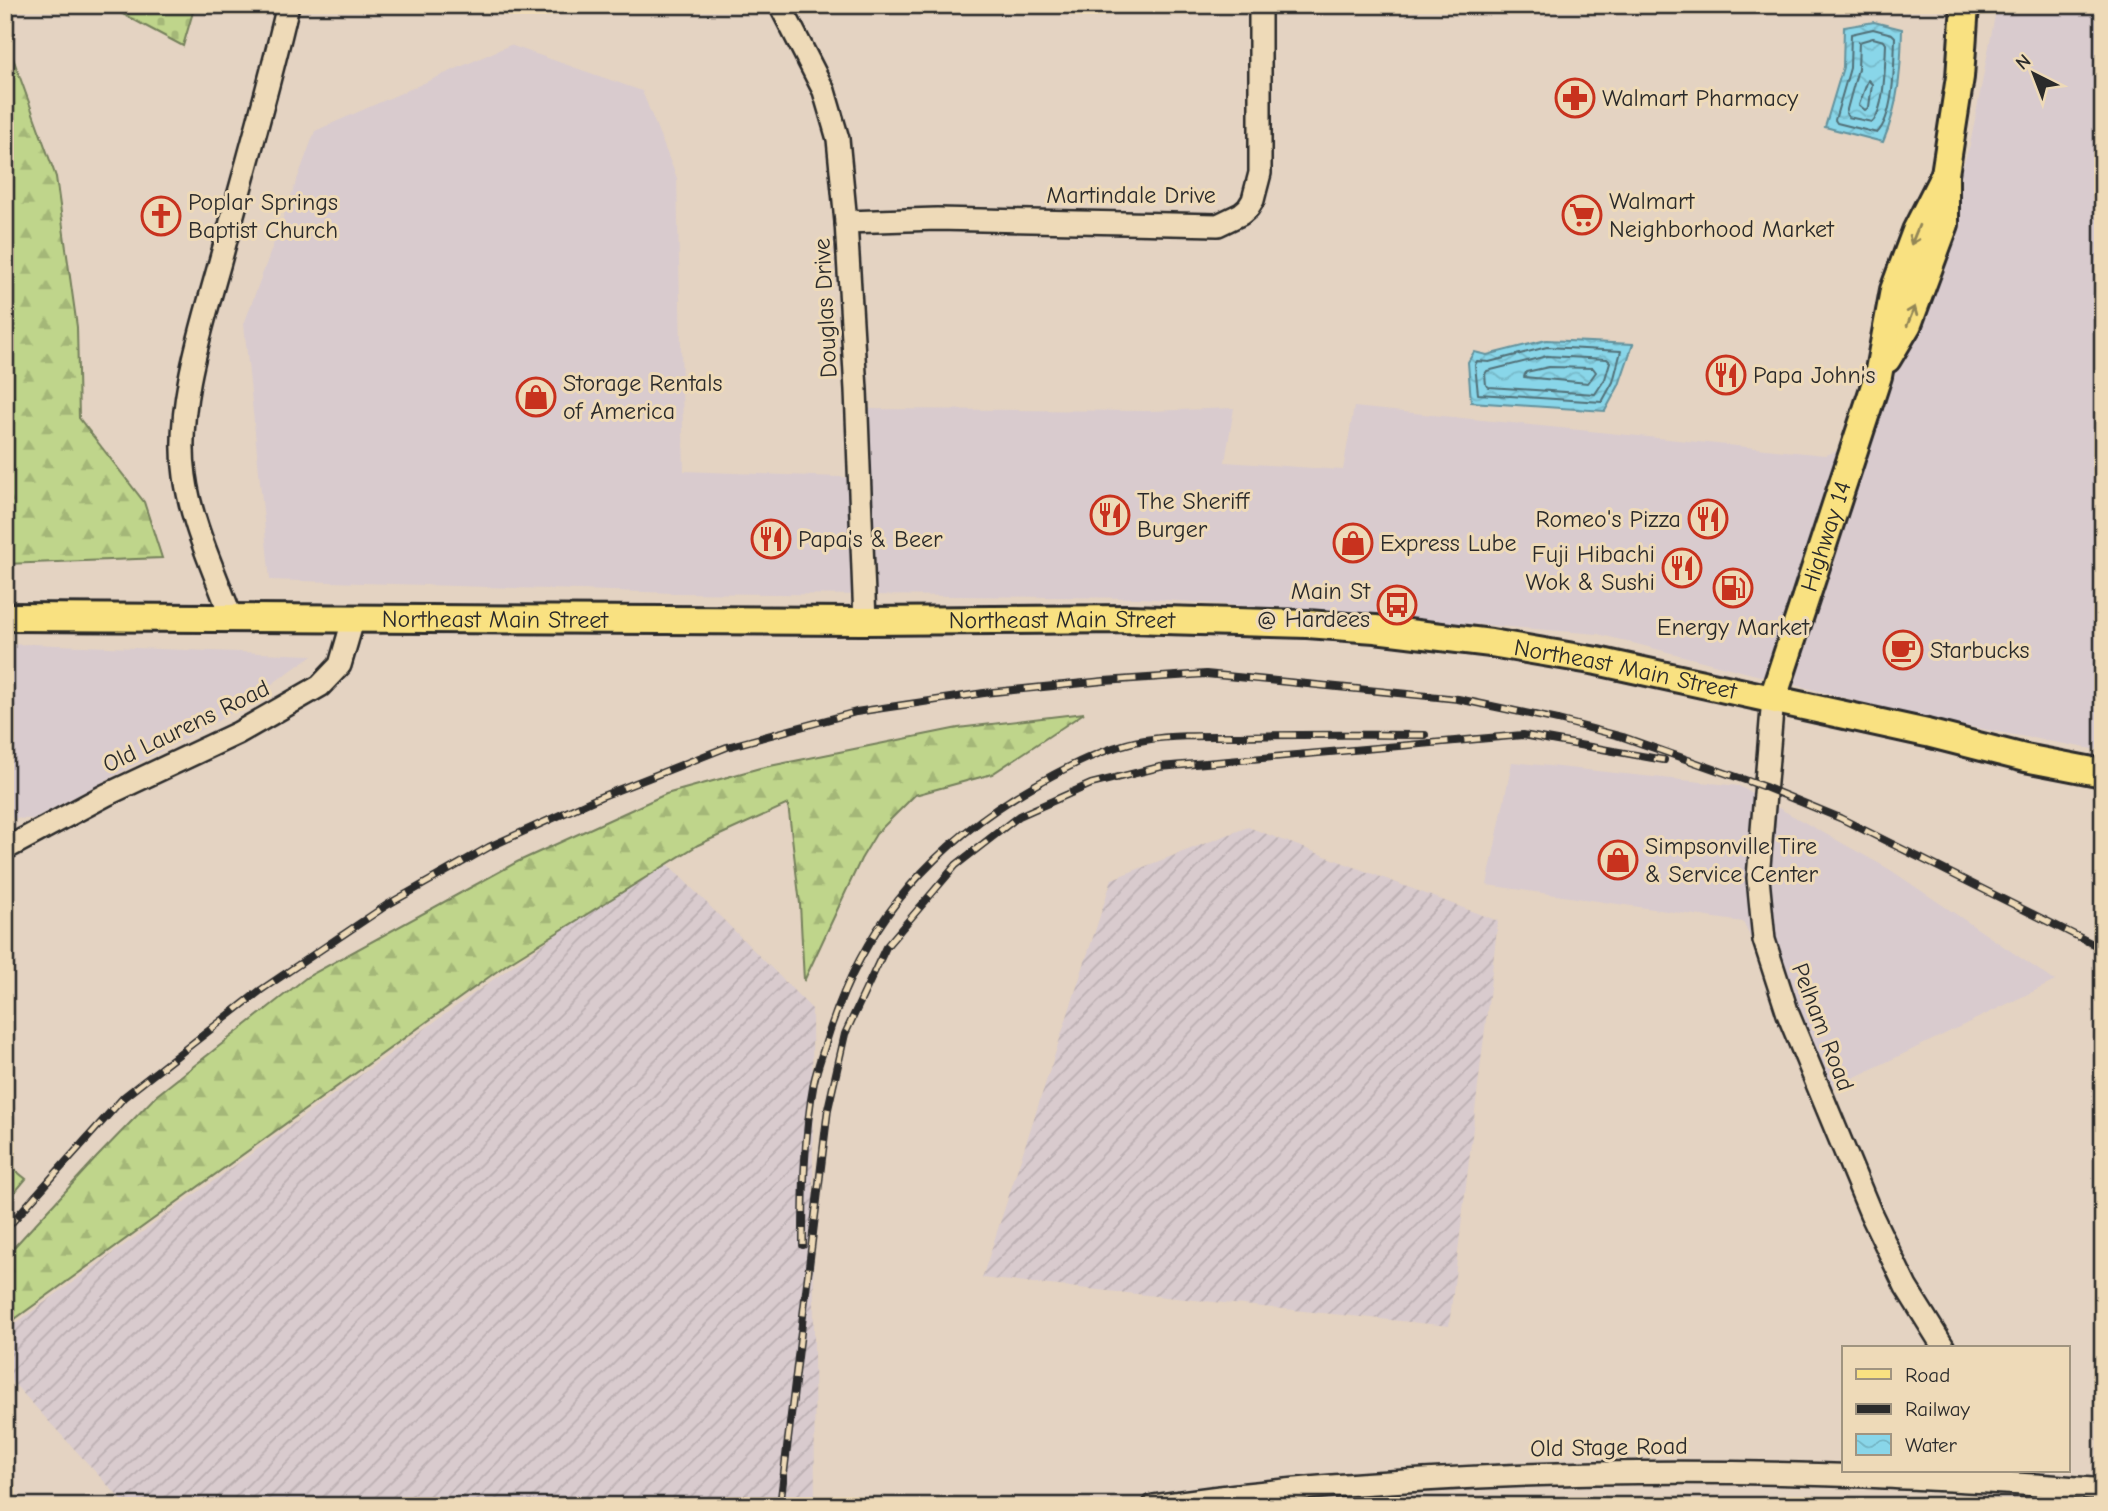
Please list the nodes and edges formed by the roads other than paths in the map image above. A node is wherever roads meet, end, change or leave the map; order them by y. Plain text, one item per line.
1 (288, 5) edge
2 (780, 5) edge
3 (1259, 5) edge
4 (1965, 5) edge
5 (846, 222) junction
6 (5, 617) edge
7 (230, 617) junction
8 (354, 617) junction
9 (865, 621) junction
10 (1773, 698) junction
11 (2103, 773) edge
12 (5, 849) edge
13 (1943, 1346) edge
14 (2053, 1472) edge
15 (2067, 1487) junction
16 (2103, 1490) edge
17 (1153, 1506) edge

1 - 7 street
2 - 5 street, Douglas Drive
3 - 5 street, Martindale Drive
4 - 10 main road, Highway 14
5 - 9 street, Douglas Drive
6 - 7 main road, Northeast Main Street
7 - 8 main road, Northeast Main Street
8 - 9 main road, Northeast Main Street
8 - 12 street, Old Laurens Road
9 - 10 main road, Northeast Main Street
10 - 11 main road, Northeast Main Street
10 - 13 street, Pelham Road
14 - 15 street
15 - 16 street, Old Stage Road
15 - 17 street, Old Stage Road

